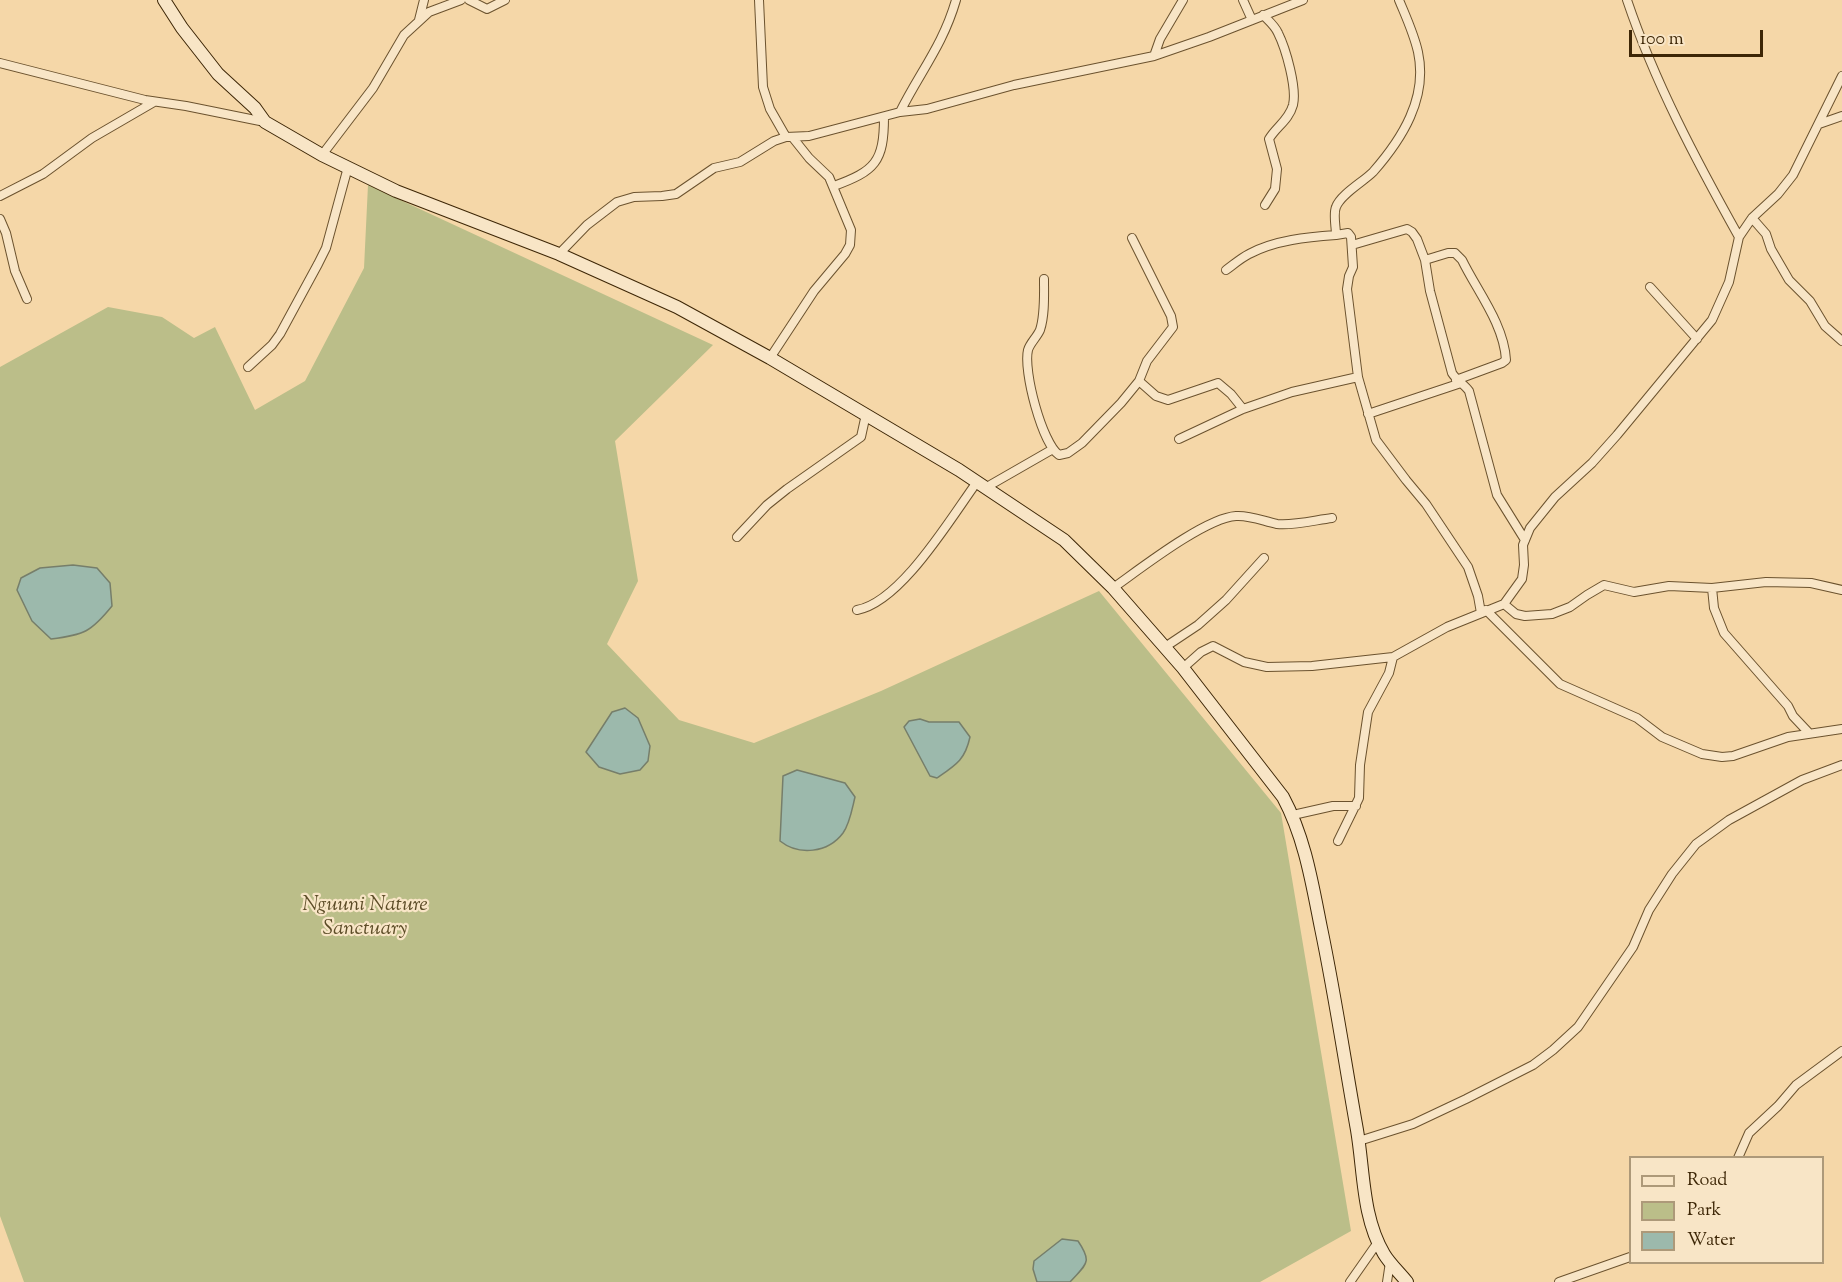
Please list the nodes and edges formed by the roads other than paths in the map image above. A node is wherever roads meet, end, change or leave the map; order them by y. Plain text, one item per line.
1 (164, 0) edge
2 (424, 0) edge
3 (461, 0) edge
4 (469, 0) edge
5 (505, 0) edge
6 (759, 0) edge
7 (957, 0) edge
8 (1183, 0) edge
9 (1244, 0) edge
10 (1303, 0) edge
11 (1399, 0) edge
12 (1627, 0) edge
13 (1263, 15) junction
14 (419, 20) junction
15 (1252, 20) junction
16 (1154, 56) junction
17 (0, 63) edge
18 (1842, 76) edge
19 (154, 102) junction
20 (900, 112) junction
21 (1842, 116) edge
22 (884, 117) junction
23 (265, 122) junction
24 (1818, 124) junction
25 (790, 137) junction
26 (322, 155) junction
27 (348, 167) junction
28 (834, 186) junction
29 (0, 196) edge
30 (1265, 205) dead end
31 (1752, 218) junction
32 (0, 219) edge
33 (1336, 235) junction
34 (1739, 237) junction
35 (1132, 238) dead end
36 (1352, 245) junction
37 (559, 254) junction
38 (1425, 260) junction
39 (1226, 270) dead end
40 (1044, 279) dead end
41 (1650, 287) dead end
42 (27, 299) dead end
43 (1697, 339) junction
44 (1842, 341) edge
45 (770, 358) junction
46 (248, 367) dead end
47 (1358, 376) junction
48 (1139, 381) junction
49 (1459, 382) junction
50 (1244, 409) junction
51 (866, 414) junction
52 (1368, 414) junction
53 (1179, 439) dead end
54 (1053, 449) junction
55 (981, 485) junction
56 (1332, 518) dead end
57 (736, 537) dead end
58 (1525, 540) junction
59 (1264, 558) dead end
60 (1113, 588) junction
61 (1712, 588) junction
62 (1842, 590) edge
63 (1504, 604) junction
64 (856, 610) dead end
65 (1484, 611) junction
66 (1165, 647) junction
67 (1393, 657) junction
68 (1183, 668) junction
69 (1842, 729) edge
70 (1809, 734) junction
71 (1842, 765) edge
72 (1356, 807) junction
73 (1293, 815) junction
74 (1338, 842) dead end
75 (1842, 1051) edge
76 (1359, 1141) junction
77 (1739, 1156) edge
78 (1378, 1242) junction
79 (1629, 1257) edge
80 (1390, 1262) junction
81 (1350, 1282) edge
82 (1387, 1282) edge
83 (1407, 1282) edge
84 (1559, 1282) edge

1 - 23 main road
2 - 14 street
3 - 14 street
4 - 5 street
6 - 25 street
7 - 20 street
8 - 16 street
9 - 15 street
10 - 13 street
11 - 33 street
12 - 34 street
13 - 15 street
13 - 30 street
14 - 26 street
15 - 16 street
16 - 20 street
17 - 19 street
18 - 24 street
19 - 23 street
19 - 29 street
20 - 22 street
21 - 24 street
22 - 25 street
22 - 28 street
23 - 26 main road
24 - 31 street
25 - 28 street
25 - 37 street
26 - 27 main road
27 - 37 main road
27 - 46 street
28 - 45 street
31 - 34 street
31 - 44 street
32 - 42 street
33 - 36 street
33 - 39 street
34 - 43 street
35 - 48 street
36 - 38 street
36 - 47 street
37 - 45 main road
38 - 49 street
38 - 49 street
40 - 54 street
41 - 43 street
43 - 58 street
45 - 51 main road
47 - 50 street
47 - 52 street
48 - 50 street
48 - 54 street
49 - 52 street
49 - 58 street
50 - 53 street
51 - 55 main road
51 - 57 street
52 - 65 street
54 - 55 street
55 - 60 main road
55 - 64 street
56 - 60 street
58 - 63 street
59 - 66 street
60 - 66 main road
61 - 62 street
61 - 63 street
61 - 70 street
63 - 65 street
65 - 67 street
65 - 70 street
66 - 68 main road
67 - 68 street
67 - 72 street
68 - 73 main road
69 - 70 street
71 - 76 street
72 - 73 street
72 - 74 street
73 - 76 main road
75 - 77 street
76 - 78 main road
78 - 80 main road
78 - 81 street
79 - 84 street
80 - 82 street
80 - 83 main road

